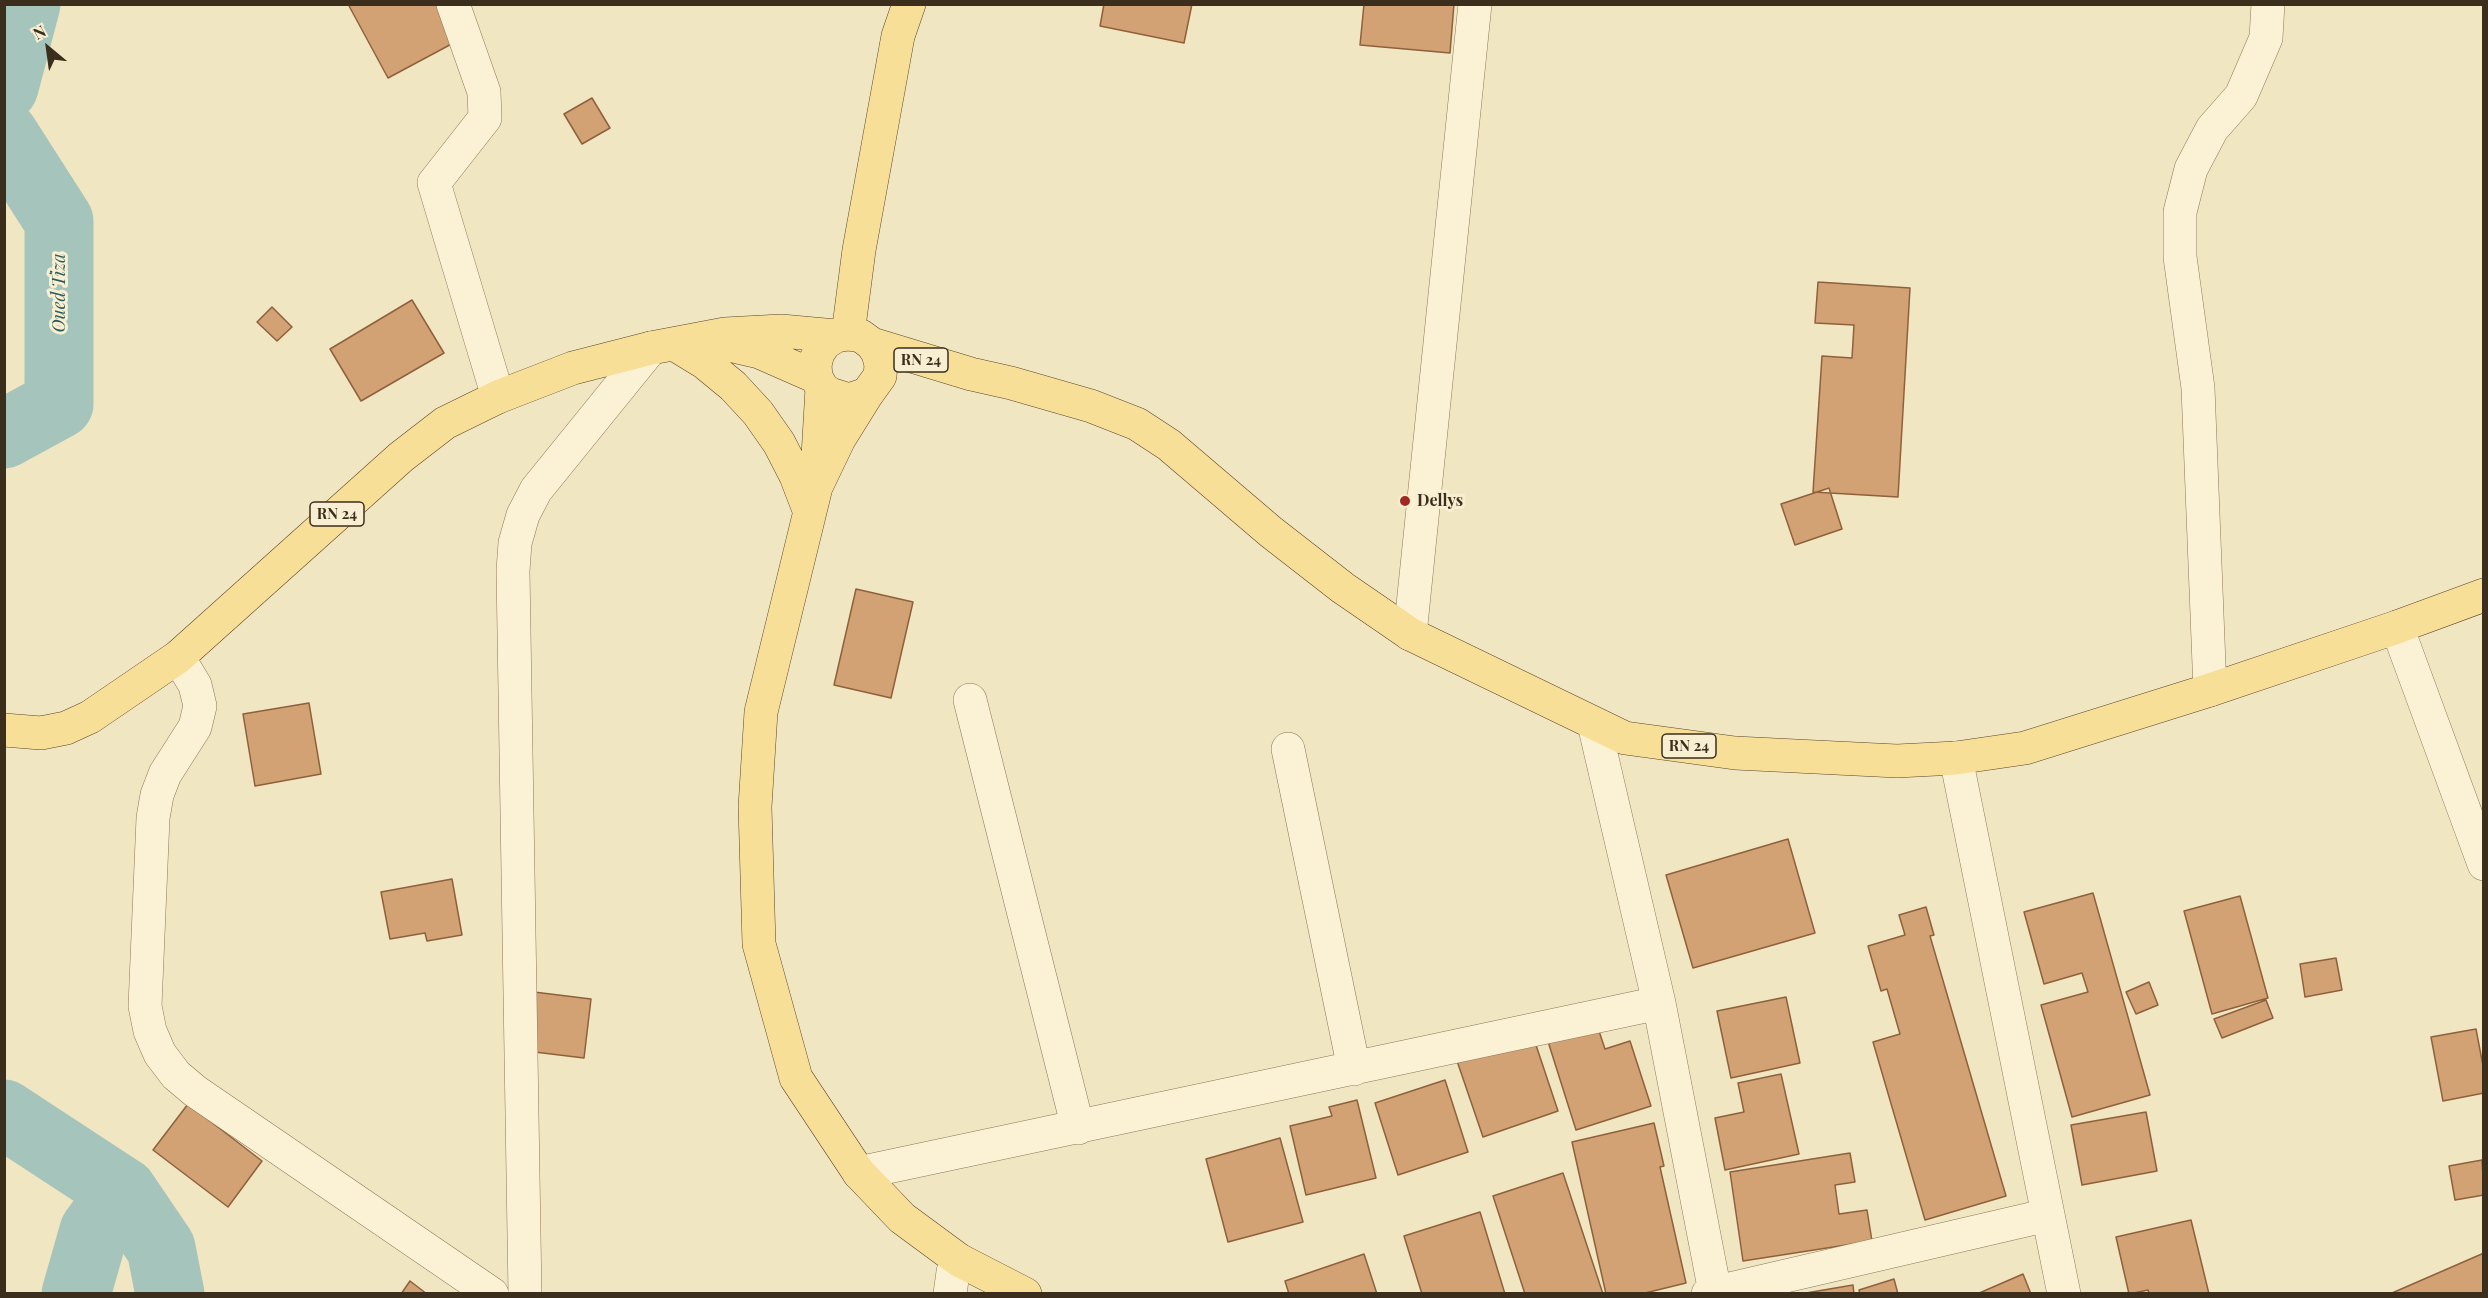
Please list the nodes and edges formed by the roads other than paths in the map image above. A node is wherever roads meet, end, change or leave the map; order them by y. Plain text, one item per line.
1 (453, 4) edge
2 (909, 4) edge
3 (1475, 4) edge
4 (2268, 4) edge
5 (852, 338) junction
6 (674, 344) junction
7 (971, 375) junction
8 (819, 383) junction
9 (871, 390) junction
10 (498, 397) junction
11 (813, 499) junction
12 (2484, 594) edge
13 (2397, 627) junction
14 (1410, 634) junction
15 (178, 657) junction
16 (2210, 690) junction
17 (970, 700) dead end
18 (1594, 724) junction
19 (4, 730) edge
20 (1288, 748) dead end
21 (1956, 758) junction
22 (2484, 864) edge
23 (1659, 1003) junction
24 (1354, 1069) junction
25 (1078, 1128) junction
26 (859, 1173) junction
27 (2048, 1215) junction
28 (959, 1260) junction
29 (492, 1293) edge
30 (525, 1293) edge
31 (950, 1293) edge
32 (1025, 1293) edge
33 (1711, 1293) edge
34 (2064, 1293) edge

1 - 10 street
2 - 5 main road
3 - 14 street
4 - 16 street
5 - 6 main road, RN 24
5 - 7 main road, RN 24
5 - 8 main road
5 - 9 main road
6 - 8 main road, RN 24
6 - 10 main road, RN 24
6 - 11 main road
6 - 30 street
7 - 9 main road, RN 24
7 - 14 main road, RN 24
8 - 9 main road
8 - 11 main road
9 - 11 main road
10 - 15 main road, RN 24
11 - 26 main road
12 - 13 main road, RN 24
13 - 16 main road, RN 24
13 - 22 street
14 - 18 main road, RN 24
15 - 19 main road, RN 24
15 - 29 street
16 - 21 main road, RN 24
17 - 25 street
18 - 21 main road, RN 24
18 - 23 street
20 - 24 street
21 - 27 street
23 - 24 street
23 - 33 street
24 - 25 street
25 - 26 street
26 - 28 main road
27 - 33 street
27 - 34 street
28 - 31 street
28 - 32 main road

